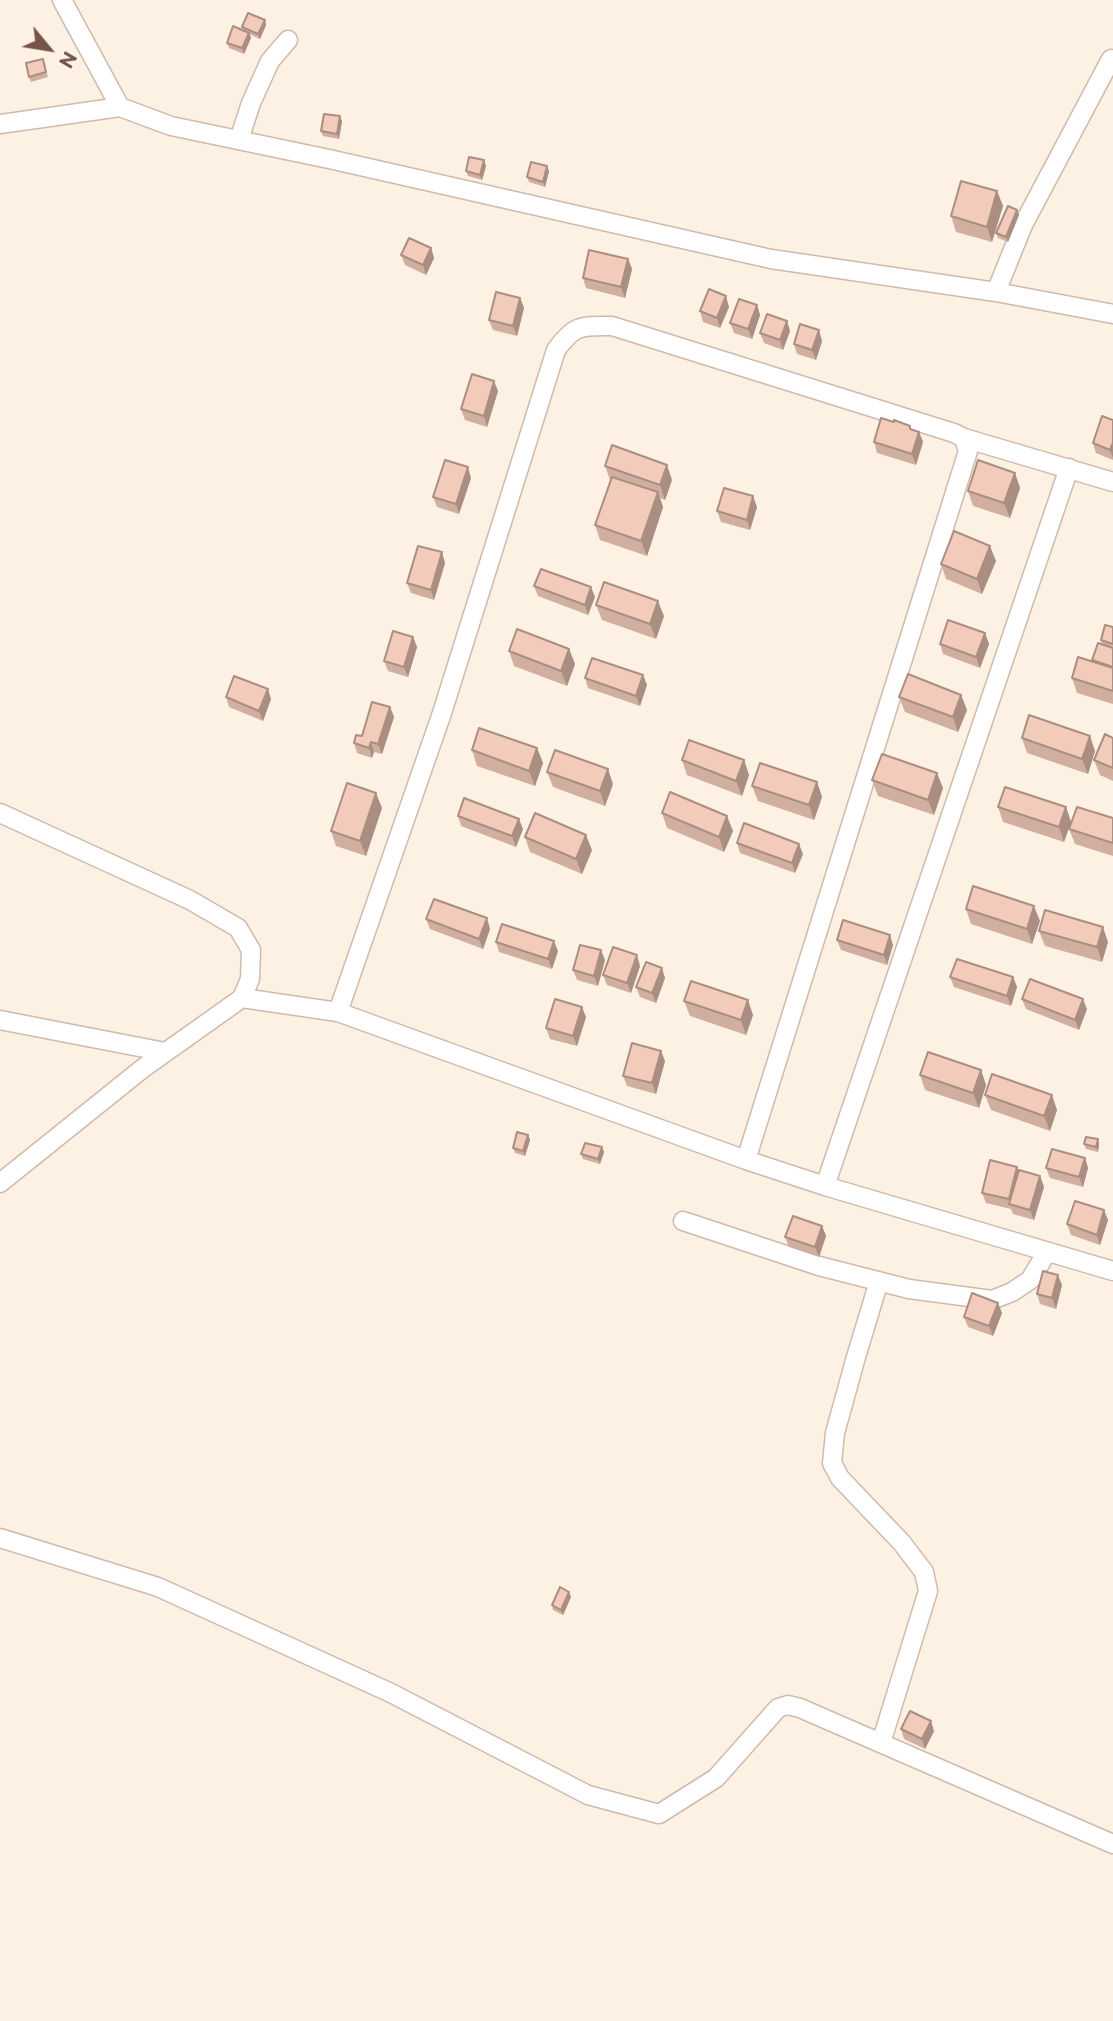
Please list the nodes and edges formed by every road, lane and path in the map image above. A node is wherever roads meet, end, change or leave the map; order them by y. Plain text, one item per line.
1 (62, 0) edge
2 (288, 40) dead end
3 (1111, 59) edge
4 (120, 107) junction
5 (0, 124) edge
6 (239, 140) junction
7 (996, 292) junction
8 (1113, 314) edge
9 (964, 438) junction
10 (1069, 468) junction
11 (1113, 482) edge
12 (0, 813) edge
13 (242, 998) junction
14 (338, 1012) junction
15 (0, 1020) edge
16 (165, 1052) junction
17 (746, 1160) junction
18 (0, 1183) edge
19 (825, 1186) junction
20 (683, 1220) dead end
21 (1047, 1252) junction
22 (1113, 1271) edge
23 (879, 1281) junction
24 (0, 1538) edge
25 (881, 1744) junction
26 (1113, 1844) edge

1 - 4 street
2 - 6 street
3 - 7 street
4 - 5 street
4 - 6 street
6 - 7 street
7 - 8 street
9 - 10 street
9 - 14 street
9 - 17 street
10 - 11 street
10 - 19 street
12 - 13 street
13 - 14 street
13 - 16 street
14 - 17 street
15 - 16 street
16 - 18 street
17 - 19 street
19 - 21 street
20 - 23 street
21 - 22 street
21 - 23 street
23 - 25 street
24 - 25 street
25 - 26 street

